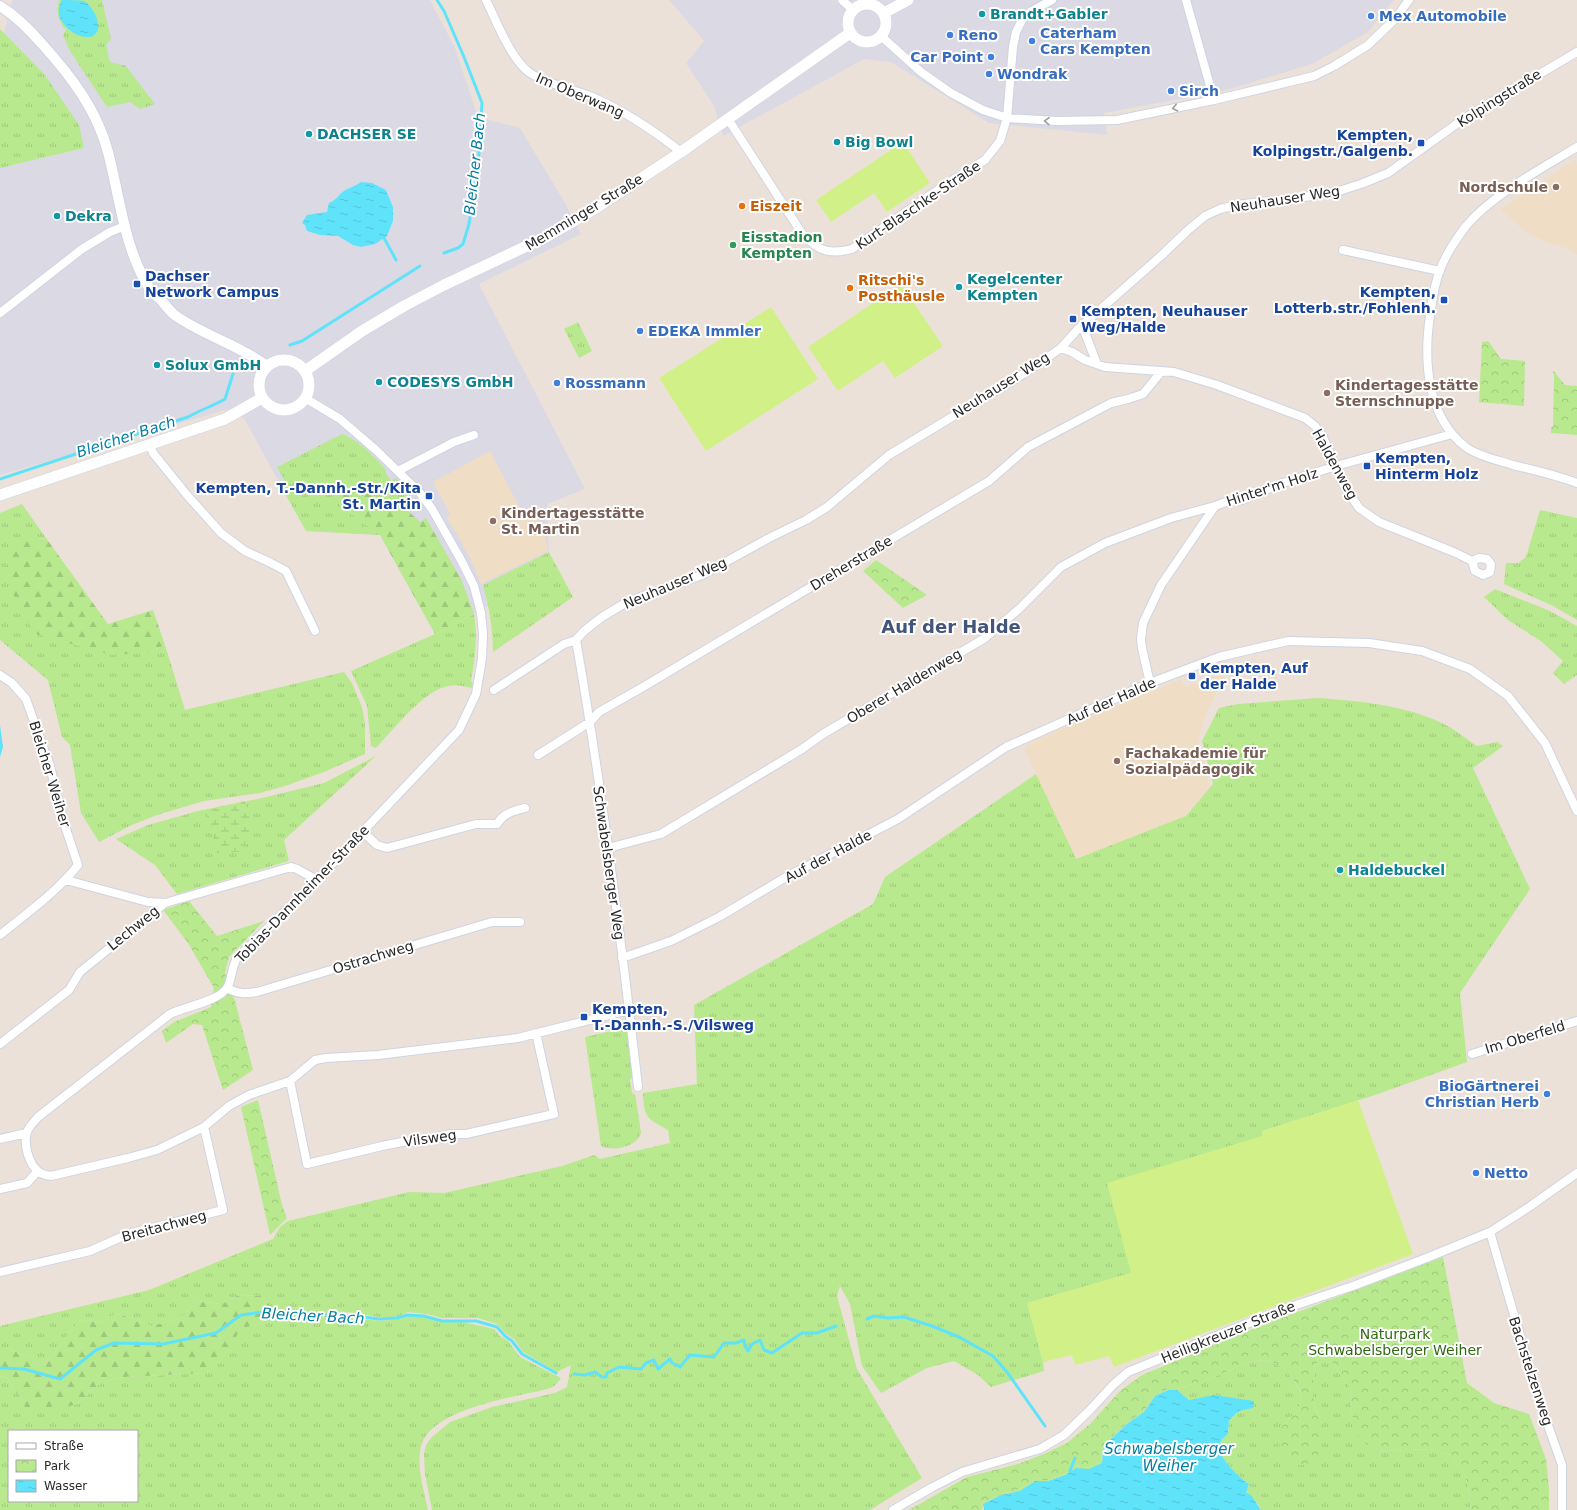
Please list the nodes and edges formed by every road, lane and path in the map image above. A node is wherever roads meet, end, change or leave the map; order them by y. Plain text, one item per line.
1 (486, 0) edge
2 (842, 0) edge
3 (908, 0) edge
4 (1052, 0) edge
5 (1186, 0) edge
6 (1409, 0) edge
7 (0, 6) edge
8 (853, 10) junction
9 (884, 13) junction
10 (850, 33) junction
11 (881, 36) junction
12 (1577, 52) edge
13 (1214, 100) junction
14 (1007, 118) junction
15 (728, 119) junction
16 (1577, 147) edge
17 (1424, 148) joint
18 (681, 152) junction
19 (125, 226) junction
20 (1343, 250) dead end
21 (1440, 271) junction
22 (0, 313) edge
23 (1082, 325) junction
24 (1061, 348) junction
25 (1097, 364) junction
26 (267, 366) junction
27 (305, 370) junction
28 (1161, 372) junction
29 (262, 398) junction
30 (305, 398) junction
31 (1452, 434) junction
32 (474, 435) dead end
33 (150, 445) junction
34 (1336, 466) junction
35 (398, 471) junction
36 (1577, 483) edge
37 (0, 495) edge
38 (1214, 506) junction
39 (1472, 562) dead end
40 (315, 631) dead end
41 (576, 640) junction
42 (0, 675) edge
43 (1150, 683) junction
44 (494, 690) dead end
45 (590, 722) junction
46 (538, 755) dead end
47 (525, 808) dead end
48 (1577, 810) edge
49 (363, 832) junction
50 (608, 848) junction
51 (66, 880) junction
52 (317, 880) junction
53 (165, 903) junction
54 (520, 922) dead end
55 (0, 935) edge
56 (622, 958) junction
57 (227, 988) junction
58 (629, 1010) junction
59 (1577, 1021) edge
60 (536, 1033) junction
61 (0, 1044) edge
62 (1472, 1054) dead end
63 (290, 1081) junction
64 (638, 1087) dead end
65 (204, 1127) junction
66 (26, 1133) junction
67 (0, 1139) edge
68 (37, 1172) junction
69 (1577, 1173) edge
70 (0, 1189) edge
71 (1490, 1232) junction
72 (0, 1272) edge
73 (893, 1510) edge
74 (1562, 1510) edge

1 - 18 street, Im Oberwang
2 - 8 street
3 - 9 main road
4 - 14 street, Kurt-Blaschke-Straße
5 - 13 street
6 - 13 street
7 - 19 street
8 - 9 main road
8 - 10 main road
9 - 11 main road
10 - 11 main road
10 - 15 main road, Memminger Straße
11 - 14 street
12 - 17 street, Kolpingstraße
13 -> 14 street
14 - 15 street, Kurt-Blaschke-Straße
15 - 18 main road, Memminger Straße
16 - 21 street
17 - 23 street, Neuhauser Weg
18 - 27 main road, Memminger Straße
19 - 22 street
19 - 26 street
20 - 21 street
21 - 31 street
23 - 24 street, Neuhauser Weg
23 - 25 street
24 - 25 street, Haldenweg
24 - 41 street, Neuhauser Weg
25 - 28 street, Haldenweg
26 - 27 main road
26 - 29 main road
27 - 30 main road
28 - 34 street, Haldenweg
28 - 45 street, Dreherstraße
29 - 30 main road
29 - 33 main road
30 - 35 street, Tobias-Dannheimer-Straße
31 - 34 street, Hinter'm Holz
31 - 36 street
32 - 35 street
33 - 37 main road
33 - 40 street
34 - 38 street, Hinter'm Holz
34 - 39 street, Haldenweg
35 - 49 street, Tobias-Dannheimer-Straße
38 - 43 street, Hinter'm Holz
38 - 50 street, Oberer Haldenweg
41 - 44 street
41 - 45 street, Schwabelsberger Weg
42 - 51 street, Bleicher Weiher
43 - 48 street, Auf der Halde
43 - 56 street, Auf der Halde
45 - 46 street, Dreherstraße
45 - 50 street, Schwabelsberger Weg
47 - 49 street
49 - 52 street, Tobias-Dannheimer-Straße
50 - 56 street, Schwabelsberger Weg
51 - 53 street
51 - 55 street
52 - 53 street, Lechweg
52 - 57 street, Tobias-Dannheimer-Straße
53 - 61 street, Lechweg
54 - 57 street, Ostrachweg
56 - 58 street, Schwabelsberger Weg
57 - 66 street
58 - 60 street
58 - 64 street, Schwabelsberger Weg
59 - 62 street, Im Oberfeld
60 - 63 street
60 - 63 street, Vilsweg
63 - 65 street
65 - 68 street
65 - 72 street, Breitachweg
66 - 67 street
66 - 68 street
68 - 70 street
69 - 71 street, Heiligkreuzer Straße
71 - 73 street, Heiligkreuzer Straße
71 - 74 street, Bachstelzenweg

